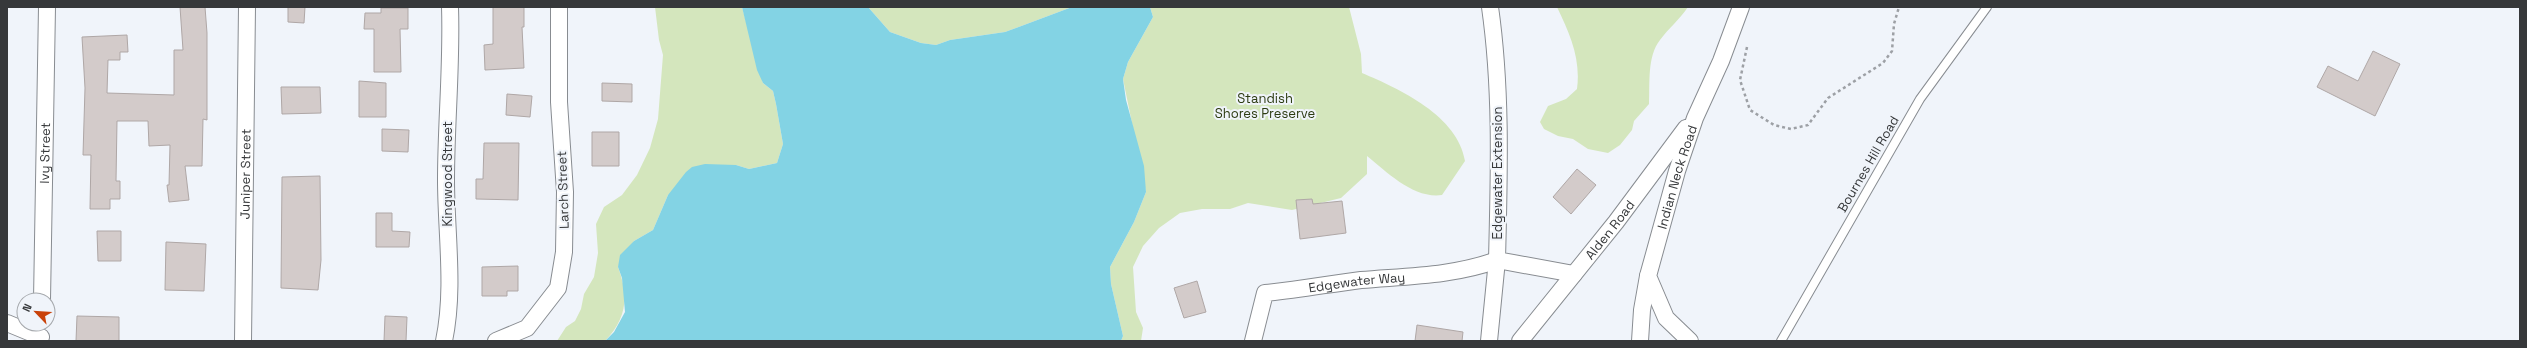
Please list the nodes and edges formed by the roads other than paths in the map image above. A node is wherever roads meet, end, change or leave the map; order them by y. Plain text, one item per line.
1 (47, 7) edge
2 (247, 7) edge
3 (450, 7) edge
4 (559, 7) edge
5 (1490, 7) edge
6 (1741, 7) edge
7 (1987, 7) edge
8 (1696, 116) junction
9 (1497, 260) junction
10 (1574, 274) junction
11 (1648, 276) junction
12 (42, 292) edge
13 (7, 323) edge
14 (41, 334) edge
15 (243, 341) edge
16 (444, 341) edge
17 (496, 341) edge
18 (1253, 341) edge
19 (1489, 341) edge
20 (1520, 341) edge
21 (1640, 341) edge
22 (1690, 341) edge
23 (1781, 341) edge

1 - 12 street, Ivy Street
2 - 15 street, Juniper Street
3 - 16 street, Kingwood Street
4 - 17 street, Larch Street
5 - 9 street, Edgewater Extension
6 - 8 street, Indian Neck Road
7 - 23 lane, Bournes Hill Road
8 - 10 street, Alden Road
8 - 11 street, Indian Neck Road
9 - 10 street
9 - 18 street, Edgewater Way
9 - 19 street, Edgewater Extension
10 - 20 street, Alden Road
11 - 21 street, Indian Neck Road
11 - 22 street
13 - 14 street

